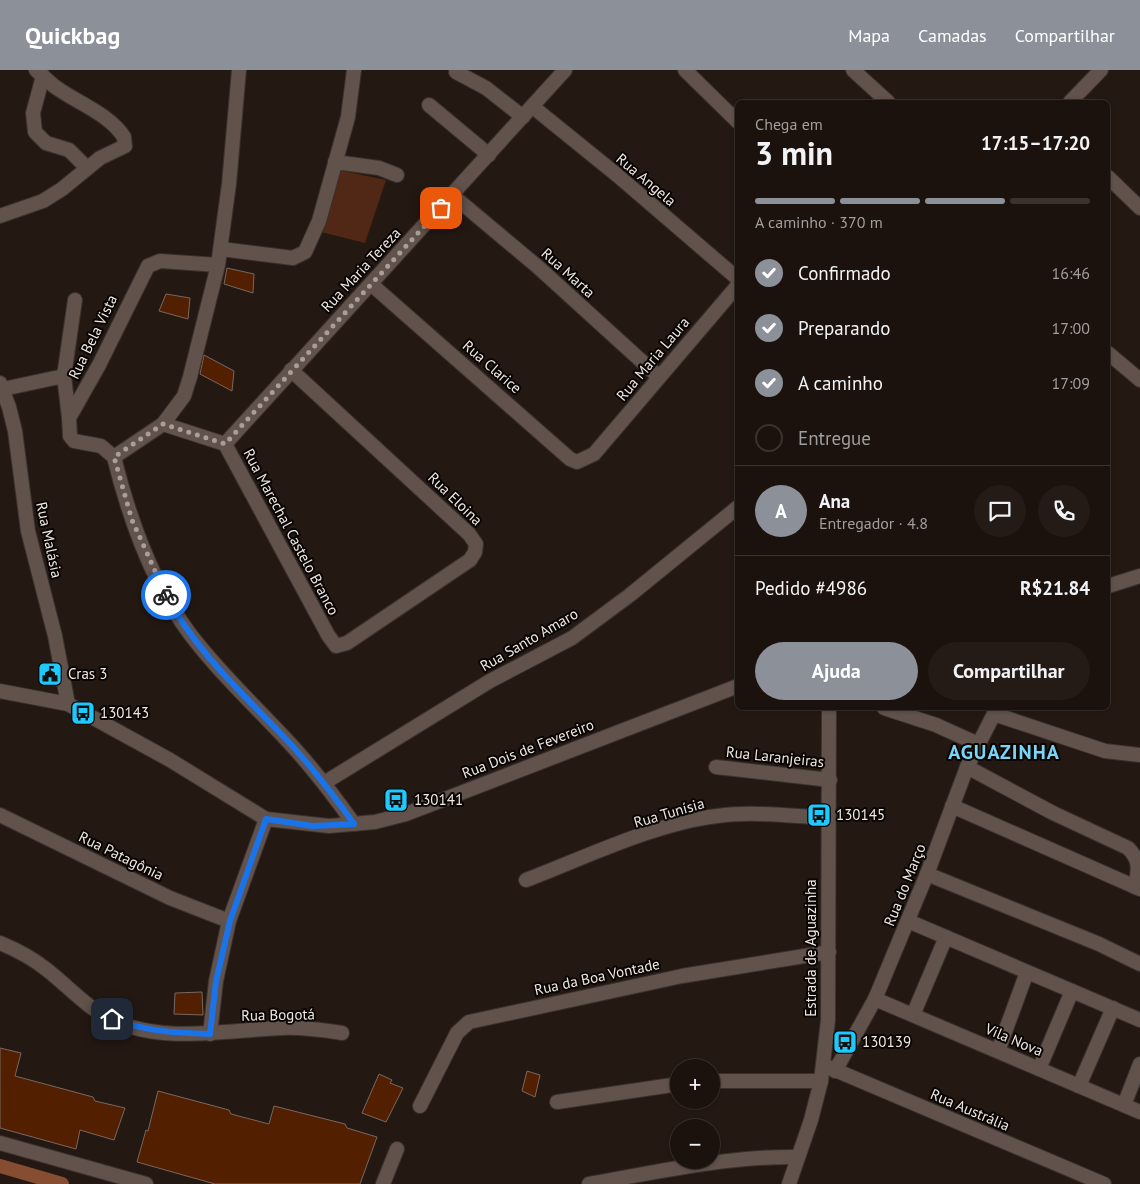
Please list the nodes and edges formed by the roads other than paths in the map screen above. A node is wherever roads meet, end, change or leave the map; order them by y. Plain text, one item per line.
1 (239, 70) edge
2 (354, 70) edge
3 (685, 70) edge
4 (853, 70) edge
5 (1101, 70) edge
6 (456, 72) dead end
7 (557, 72) edge
8 (39, 73) edge
9 (886, 100) edge
10 (1072, 100) edge
11 (429, 105) dead end
12 (528, 112) junction
13 (735, 119) edge
14 (489, 155) junction
15 (335, 162) junction
16 (87, 168) junction
17 (397, 175) dead end
18 (1110, 179) edge
19 (452, 195) junction
20 (1140, 208) edge
21 (0, 216) edge
22 (220, 249) junction
23 (218, 265) junction
24 (735, 276) edge
25 (371, 284) junction
26 (735, 288) edge
27 (75, 300) dead end
28 (1110, 355) edge
29 (291, 370) junction
30 (64, 376) junction
31 (659, 377) junction
32 (1140, 380) edge
33 (1, 386) edge
34 (69, 418) junction
35 (163, 424) junction
36 (225, 444) junction
37 (594, 454) joint
38 (114, 457) junction
39 (735, 509) edge
40 (1140, 576) edge
41 (1110, 585) edge
42 (328, 635) joint
43 (735, 687) edge
44 (0, 691) edge
45 (68, 704) junction
46 (829, 710) edge
47 (890, 710) edge
48 (995, 711) edge
49 (978, 744) junction
50 (1140, 755) edge
51 (716, 767) dead end
52 (967, 767) junction
53 (830, 780) junction
54 (324, 783) junction
55 (952, 806) junction
56 (0, 815) edge
57 (827, 818) junction
58 (266, 819) junction
59 (354, 824) junction
60 (928, 874) junction
61 (526, 880) dead end
62 (1138, 888) edge
63 (230, 921) junction
64 (908, 921) junction
65 (946, 937) junction
66 (0, 943) edge
67 (829, 952) junction
68 (1140, 964) edge
69 (1027, 972) junction
70 (1072, 991) junction
71 (875, 999) junction
72 (1113, 1008) junction
73 (913, 1014) junction
74 (1140, 1020) edge
75 (342, 1033) dead end
76 (210, 1034) junction
77 (998, 1051) junction
78 (1140, 1064) edge
79 (829, 1068) junction
80 (1039, 1069) junction
81 (821, 1081) junction
82 (720, 1082) edge
83 (670, 1085) edge
84 (1080, 1086) junction
85 (557, 1102) dead end
86 (1124, 1105) junction
87 (420, 1106) dead end
88 (1140, 1112) edge
89 (0, 1142) edge
90 (397, 1149) dead end
91 (798, 1157) junction
92 (146, 1184) edge
93 (383, 1184) edge
94 (589, 1184) edge
95 (789, 1184) edge
96 (1104, 1184) edge

1 - 22 street
2 - 15 street
3 - 13 street
4 - 9 street
5 - 10 street
6 - 12 street, Rua Angela
7 - 12 street, Rua Maria Tereza
8 - 16 street
8 - 16 street
11 - 14 street
12 - 14 street, Rua Maria Tereza
12 - 24 street, Rua Angela
14 - 19 street, Rua Maria Tereza
15 - 17 street
15 - 22 street
16 - 21 street
18 - 20 street
19 - 25 street, Rua Maria Tereza
19 - 31 street, Rua Marta
22 - 23 street
23 - 34 street, Rua Bela Vista
23 - 35 street
25 - 29 street, Rua Maria Tereza
25 - 37 street, Rua Clarice
26 - 31 street, Rua Maria Laura
27 - 30 street, Rua Bela Vista
28 - 32 street
29 - 36 street, Rua Maria Tereza
29 - 42 street, Rua Eloina
30 - 33 street
30 - 34 street, Rua Bela Vista
31 - 37 street, Rua Maria Laura
33 - 45 street, Rua Malásia
34 - 38 street, Rua Bela Vista
35 - 36 street
35 - 38 street
36 - 42 street, Rua Marechal Castelo Branco
38 - 54 street
39 - 54 street, Rua Santo Amaro
40 - 41 street
43 - 59 street, Rua Dois de Fevereiro
44 - 45 street, Rua Dois de Fevereiro
45 - 58 street, Rua Dois de Fevereiro
46 - 53 street, Estrada de Aguazinha
47 - 49 street
48 - 49 street, Rua do Março
48 - 50 street
49 - 52 street, Rua do Março
51 - 53 street, Rua Laranjeiras
52 - 55 street, Rua do Março
52 - 62 street
53 - 57 street, Estrada de Aguazinha
54 - 59 street
55 - 60 street, Rua do Março
55 - 62 street
56 - 63 street, Rua Patagônia
57 - 61 street, Rua Tunísia
57 - 67 street, Estrada de Aguazinha
58 - 59 street, Rua Dois de Fevereiro
58 - 63 street
60 - 64 street, Rua do Março
60 - 68 street
63 - 76 street
64 - 65 street
64 - 71 street, Rua do Março
65 - 69 street
65 - 73 street
66 - 76 street, Rua Bogotá
67 - 79 street, Estrada de Aguazinha
67 - 87 street, Rua da Boa Vontade
69 - 70 street
69 - 77 street
70 - 72 street
70 - 80 street
71 - 73 street, Vila Nova
71 - 79 street, Rua do Março
72 - 74 street
72 - 84 street
73 - 77 street, Vila Nova
75 - 76 street, Rua Bogotá
77 - 80 street, Vila Nova
78 - 86 street
79 - 81 street, Estrada de Aguazinha
79 - 96 street, Rua Austrália
80 - 84 street, Vila Nova
81 - 82 street
81 - 91 street, Estrada de Aguazinha
83 - 85 street
84 - 86 street, Vila Nova
86 - 88 street, Vila Nova
89 - 92 street
90 - 93 street
91 - 94 street
91 - 95 street, Estrada de Aguazinha

